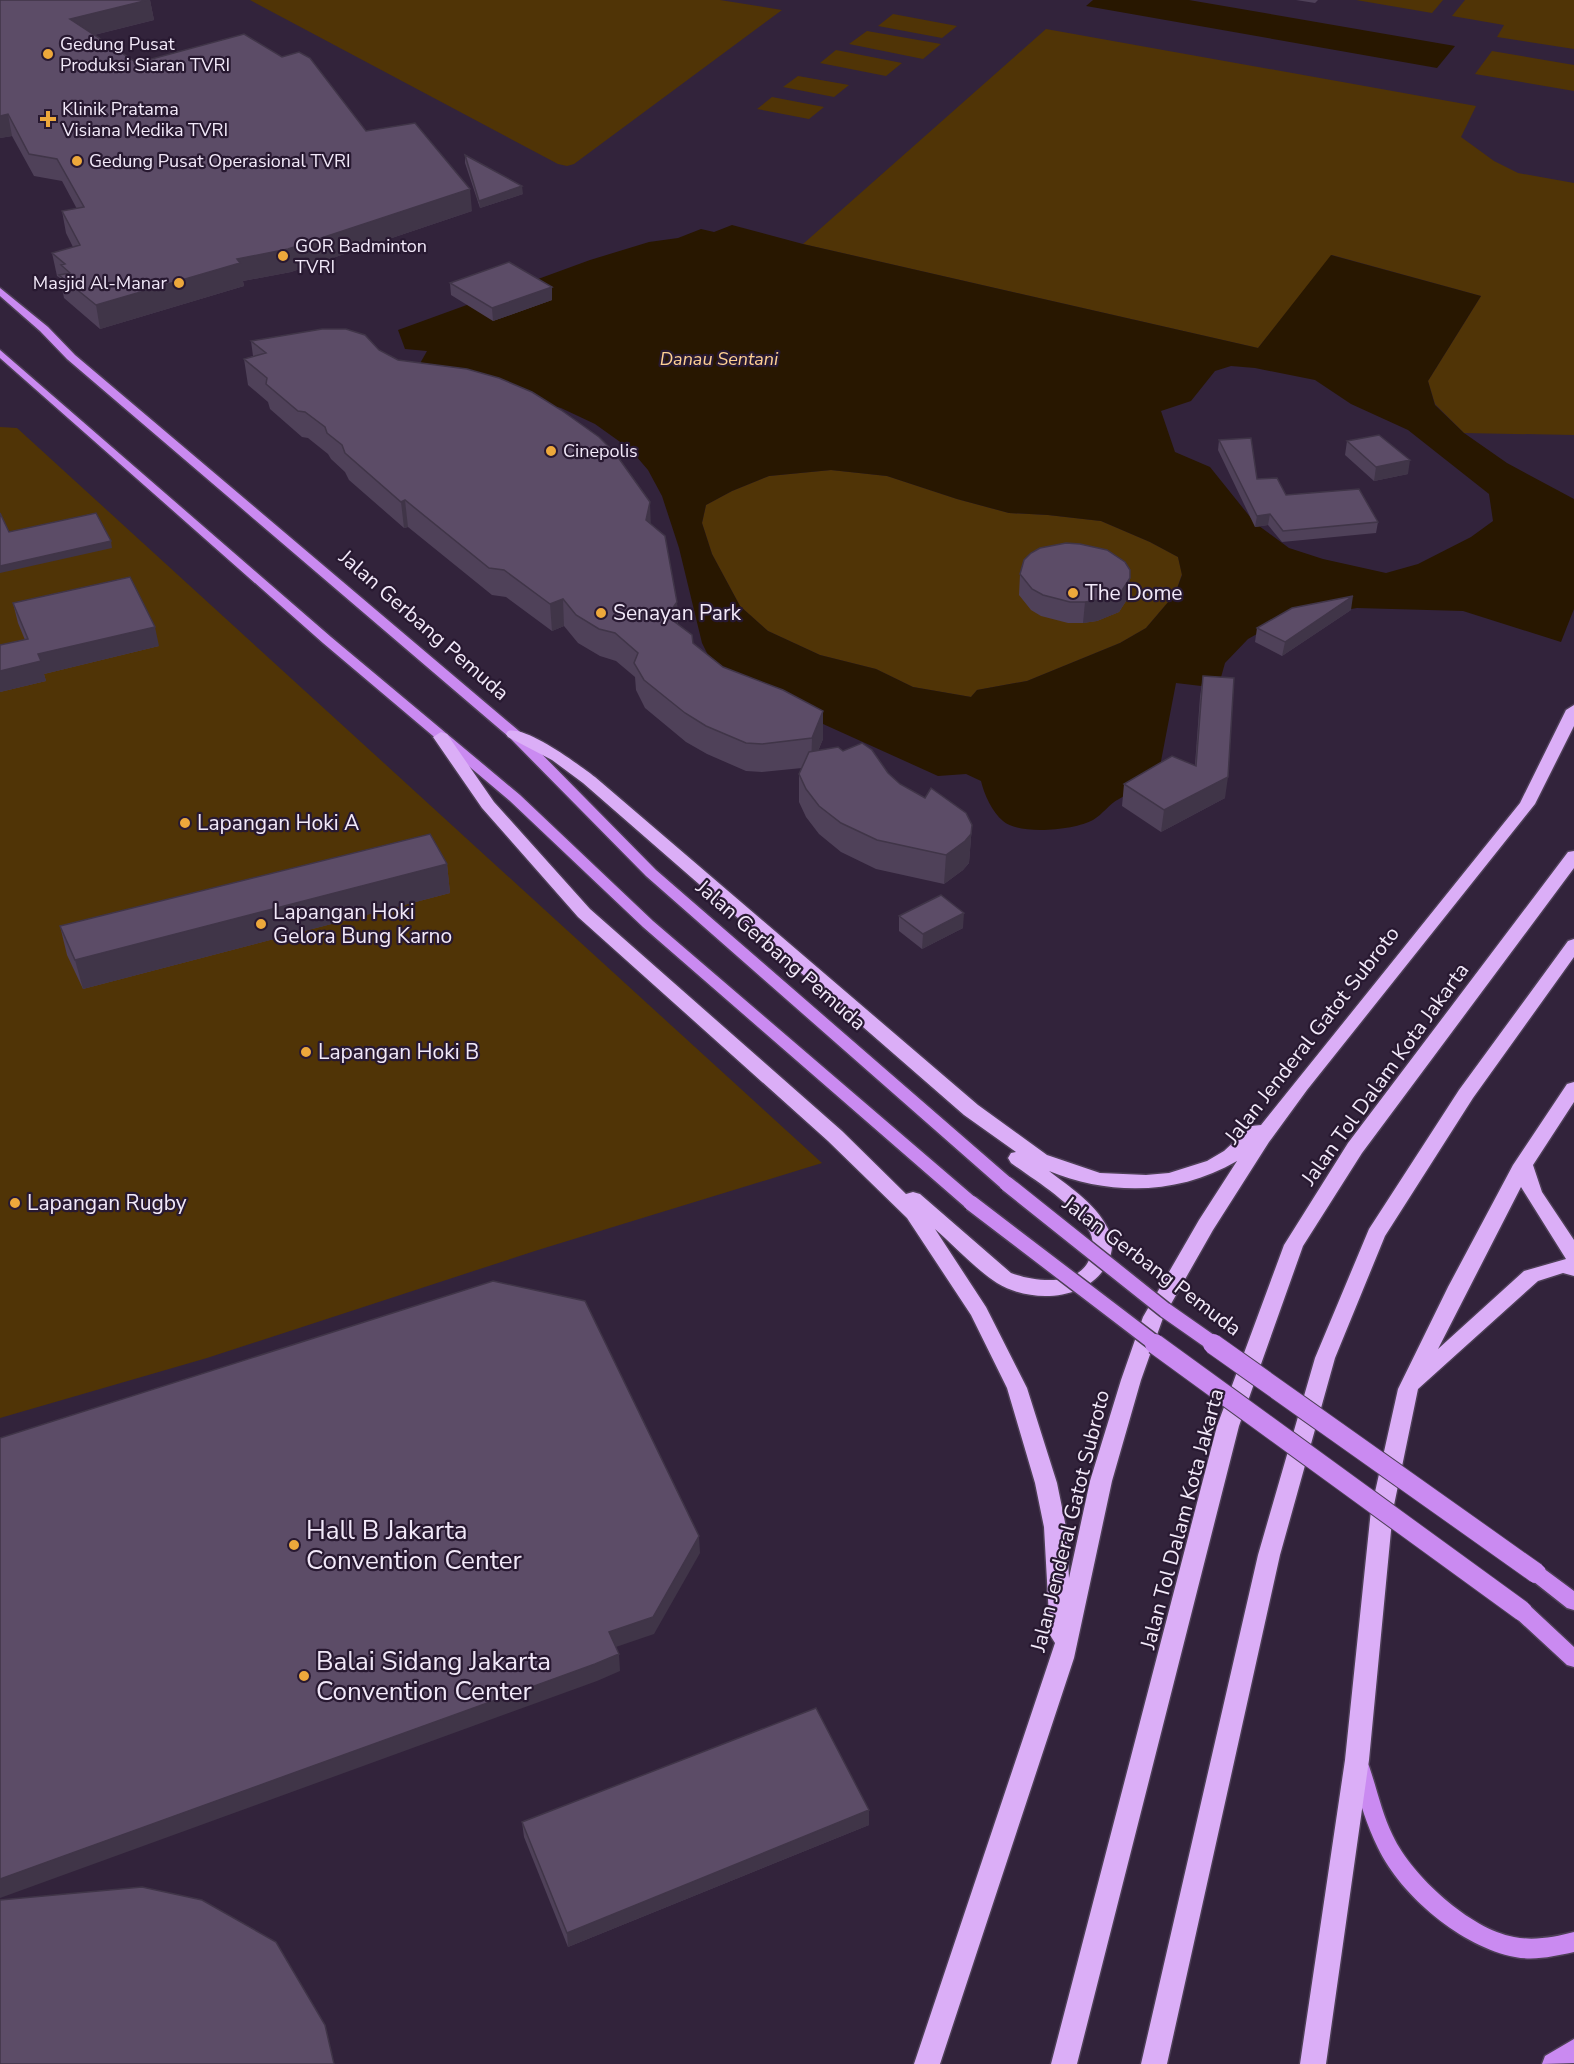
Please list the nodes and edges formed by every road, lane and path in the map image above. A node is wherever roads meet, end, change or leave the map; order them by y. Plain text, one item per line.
1 (0, 291) edge
2 (0, 353) edge
3 (1574, 710) edge
4 (514, 734) junction
5 (441, 737) junction
6 (1574, 856) edge
7 (1574, 945) edge
8 (1300, 1086) junction
9 (1574, 1088) edge
10 (971, 1110) junction
11 (1523, 1165) junction
12 (876, 1175) junction
13 (1574, 1256) edge
14 (1574, 1269) edge
15 (1408, 1389) junction
16 (1574, 1602) edge
17 (1063, 1658) junction
18 (1574, 1659) edge
19 (1358, 1760) junction
20 (1574, 1942) edge
21 (1574, 2049) edge
22 (927, 2064) edge
23 (1064, 2064) edge
24 (1154, 2064) edge
25 (1313, 2064) edge
26 (1554, 2064) edge

1 - 4 main road, Jalan Gerbang Pemuda
2 - 5 main road
3 - 8 highway, Jalan Jenderal Gatot Subroto
4 - 10 highway
4 - 16 main road, Jalan Gerbang Pemuda, bridge
5 - 12 highway
5 - 18 main road, bridge
6 - 23 highway, Jalan Tol Dalam Kota Jakarta
7 - 24 highway
8 - 10 highway
8 - 17 highway, Jalan Jenderal Gatot Subroto
9 - 11 highway
10 - 12 highway
11 - 13 highway
11 - 15 highway
12 - 17 highway
14 - 15 highway
15 - 19 highway
17 - 22 highway, Jalan Jenderal Gatot Subroto
19 - 20 main road
19 - 25 highway
21 - 26 main road

